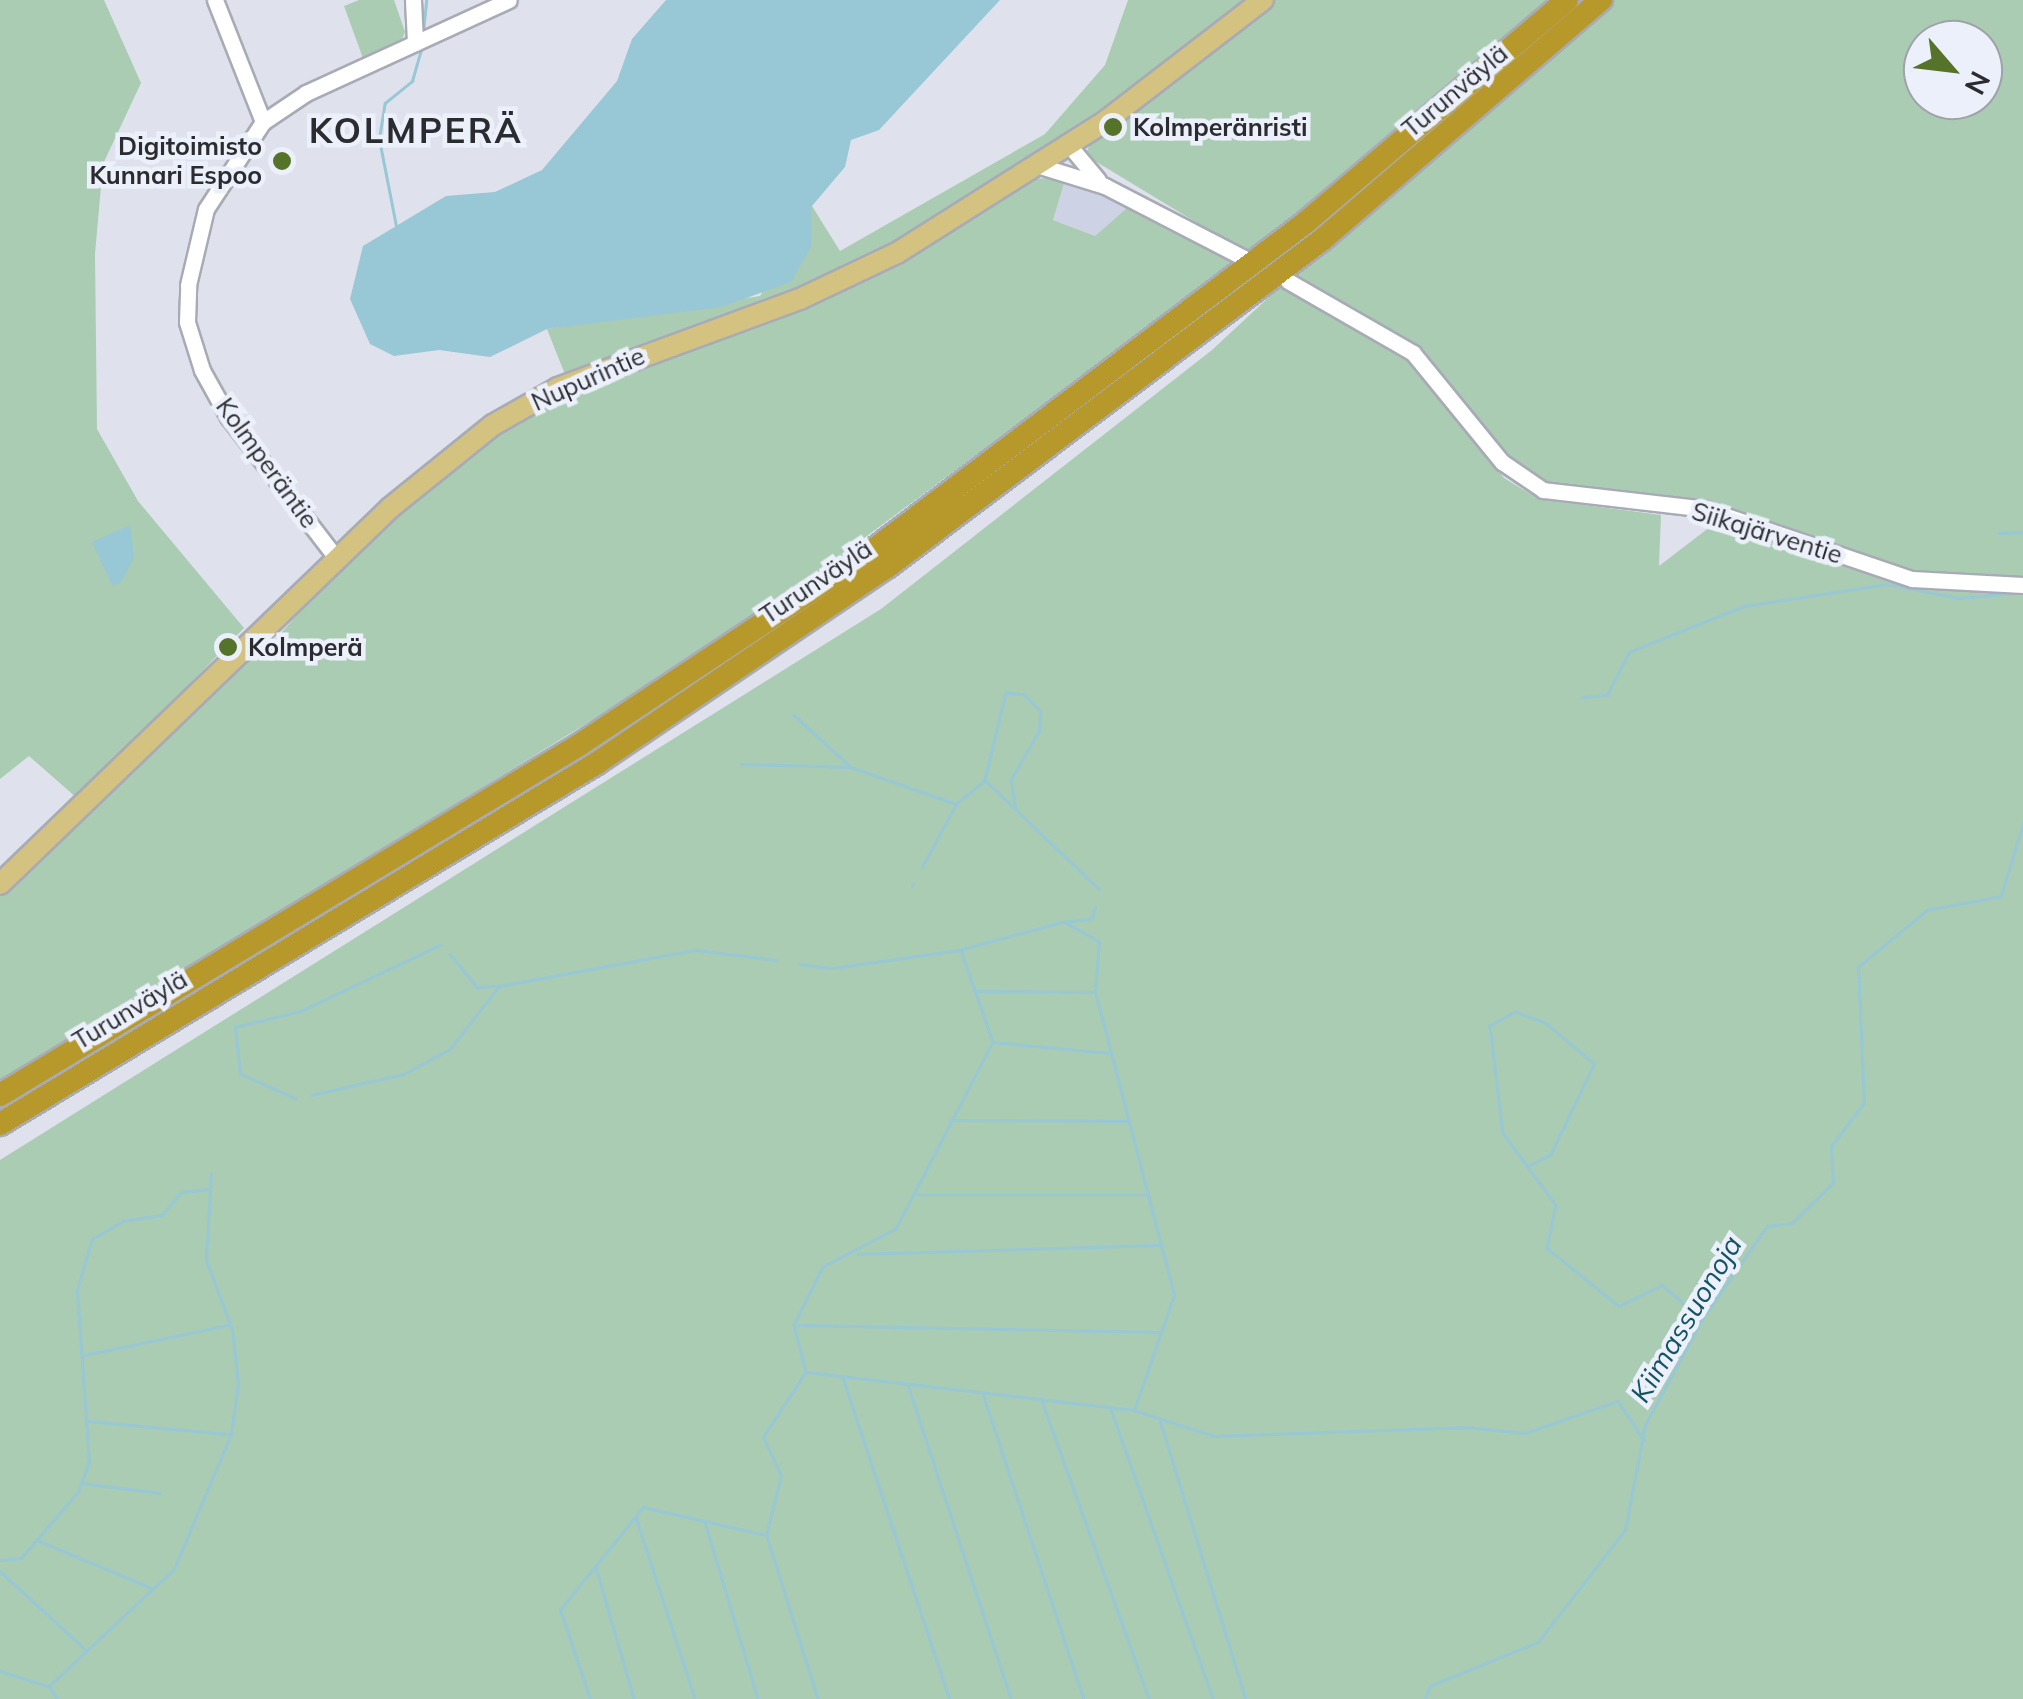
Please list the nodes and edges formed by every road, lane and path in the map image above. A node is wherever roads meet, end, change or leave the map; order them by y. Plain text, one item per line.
1 (215, 0) edge
2 (414, 0) edge
3 (509, 0) edge
4 (1262, 0) edge
5 (1567, 0) edge
6 (1602, 0) edge
7 (415, 43) junction
8 (263, 122) junction
9 (1068, 144) junction
10 (1037, 165) junction
11 (1105, 186) junction
12 (1244, 258) dead end
13 (1288, 282) dead end
14 (338, 559) junction
15 (2023, 585) edge
16 (0, 884) edge
17 (0, 1096) edge
18 (0, 1124) edge

1 - 8 street
2 - 7 street
3 - 7 street, Kolmperäntie
4 - 9 main road, Nupurintie
5 - 17 highway, Turunväylä
6 - 18 highway, Turunväylä
7 - 8 street, Kolmperäntie
8 - 14 street, Kolmperäntie
9 - 10 main road, Nupurintie
9 - 11 street
10 - 11 street
10 - 14 main road, Nupurintie
11 - 12 street
13 - 15 street, Siikajärventie
14 - 16 main road, Nupurintie

